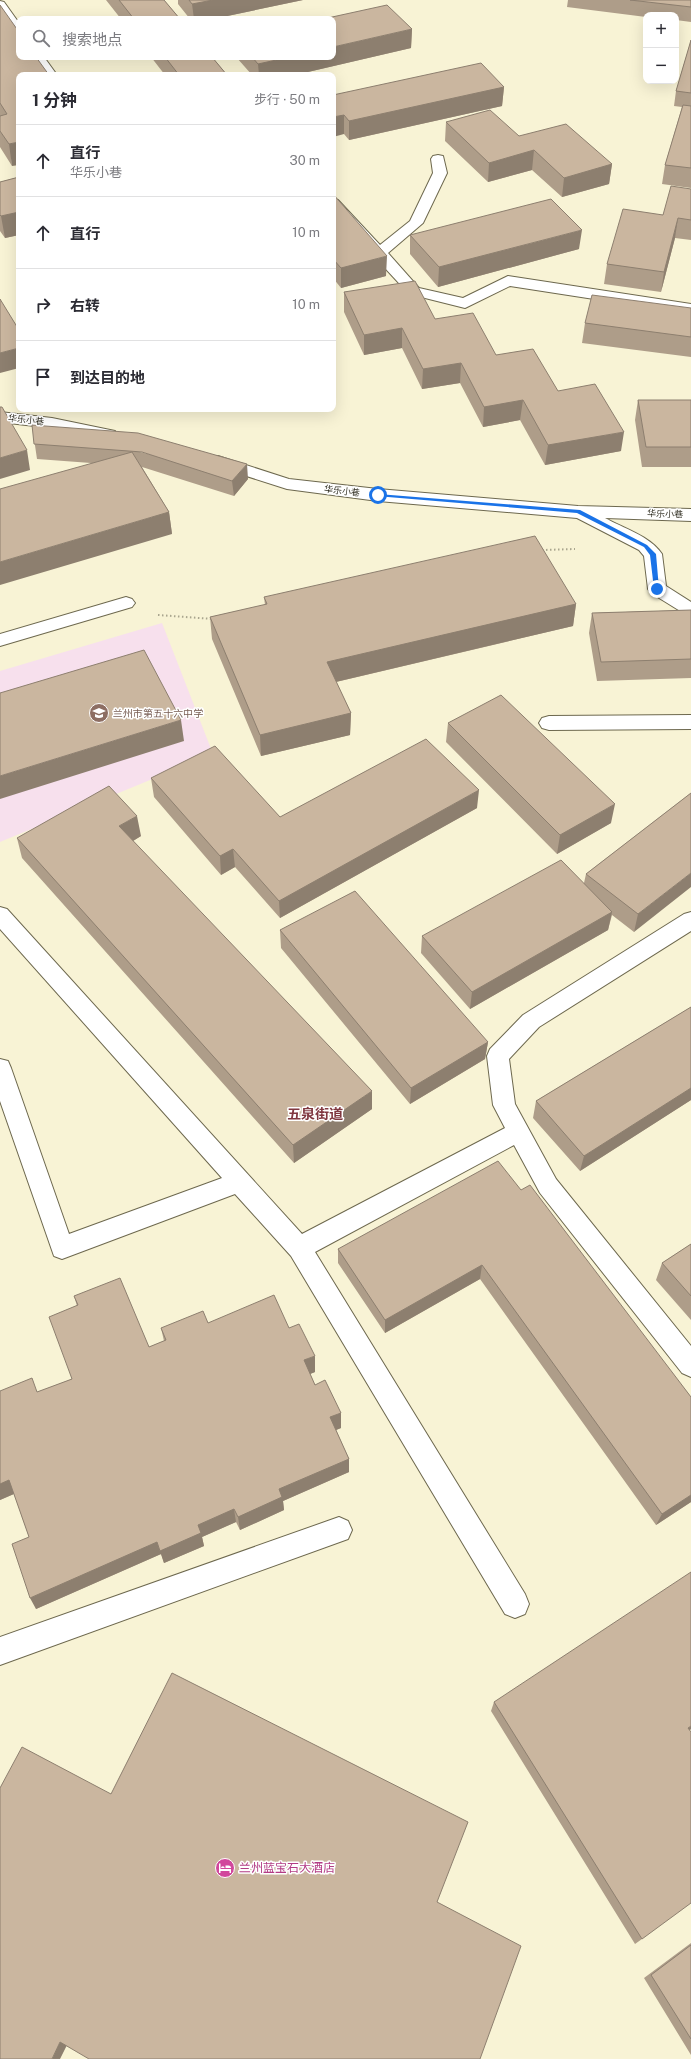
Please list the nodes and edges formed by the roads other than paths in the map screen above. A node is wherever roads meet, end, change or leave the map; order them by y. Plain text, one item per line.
1 (0, 5) edge
2 (16, 28) edge
3 (39, 60) edge
4 (48, 72) edge
5 (438, 159) dead end
6 (336, 205) edge
7 (378, 252) junction
8 (691, 309) edge
9 (0, 417) edge
10 (122, 437) edge
11 (200, 454) edge
12 (578, 512) junction
13 (691, 515) edge
14 (126, 603) road end
15 (691, 610) edge
16 (0, 640) edge
17 (691, 722) edge
18 (549, 723) dead end
19 (0, 914) edge
20 (691, 920) edge
21 (0, 1068) edge
22 (518, 1132) junction
23 (239, 1182) junction
24 (299, 1248) junction
25 (691, 1364) edge
26 (339, 1530) dead end
27 (515, 1604) dead end
28 (0, 1651) edge

1 - 2 street
3 - 4 street
5 - 7 street
6 - 7 street
7 - 8 street
9 - 10 street, 华乐小巷
11 - 12 street, 华乐小巷
12 - 13 street, 华乐小巷
12 - 15 street
14 - 16 street
17 - 18 street
19 - 23 street
20 - 22 street
21 - 23 street
22 - 24 street
22 - 25 street
23 - 24 street
24 - 27 street
26 - 28 street

